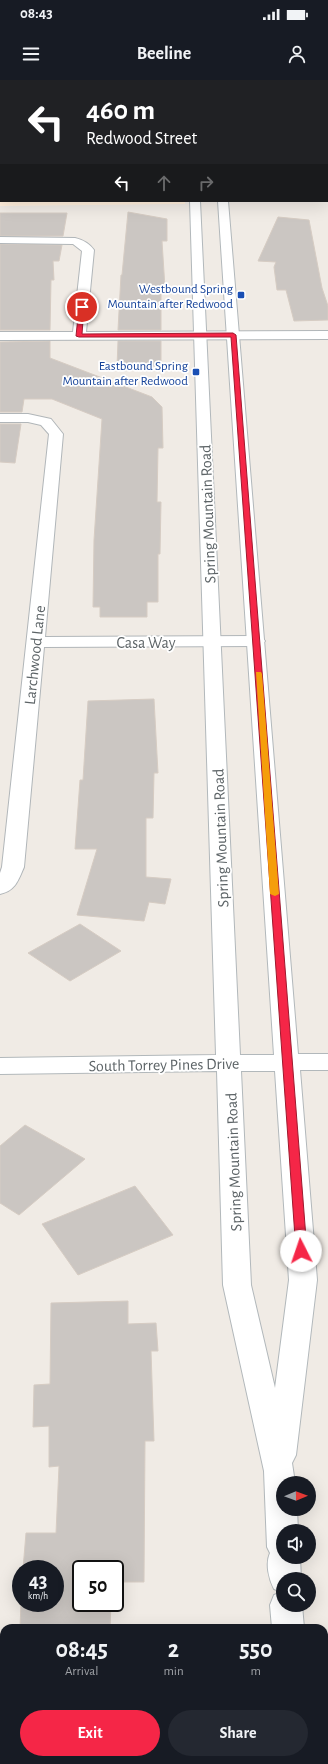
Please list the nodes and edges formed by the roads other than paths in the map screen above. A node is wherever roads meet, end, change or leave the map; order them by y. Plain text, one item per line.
1 (223, 202) edge
2 (201, 204) edge
3 (0, 240) edge
4 (200, 335) junction
5 (233, 335) junction
6 (328, 335) edge
7 (0, 336) edge
8 (79, 336) junction
9 (0, 418) edge
10 (212, 641) junction
11 (256, 641) junction
12 (36, 642) junction
13 (0, 888) edge
14 (328, 1062) edge
15 (229, 1063) junction
16 (287, 1063) junction
17 (0, 1066) edge
18 (279, 1471) junction
19 (282, 1524) edge
20 (287, 1612) edge
21 (288, 1624) edge

1 - 5 main road, Spring Mountain Road
2 - 4 main road, Spring Mountain Road
3 - 8 main road
4 - 5 main road
4 - 8 main road
4 - 10 main road, Spring Mountain Road
5 - 6 main road
5 - 11 main road, Spring Mountain Road
7 - 8 main road
9 - 12 main road, Larchwood Lane
10 - 11 main road, Casa Way
10 - 12 main road, Casa Way
10 - 15 main road, Spring Mountain Road
11 - 16 main road, Spring Mountain Road
12 - 13 main road, Larchwood Lane
14 - 16 main road, South Torrey Pines Drive
15 - 16 main road, South Torrey Pines Drive
15 - 17 main road, South Torrey Pines Drive
15 - 18 main road, Spring Mountain Road
16 - 18 main road, Spring Mountain Road
18 - 19 main road, Spring Mountain Road
20 - 21 main road

